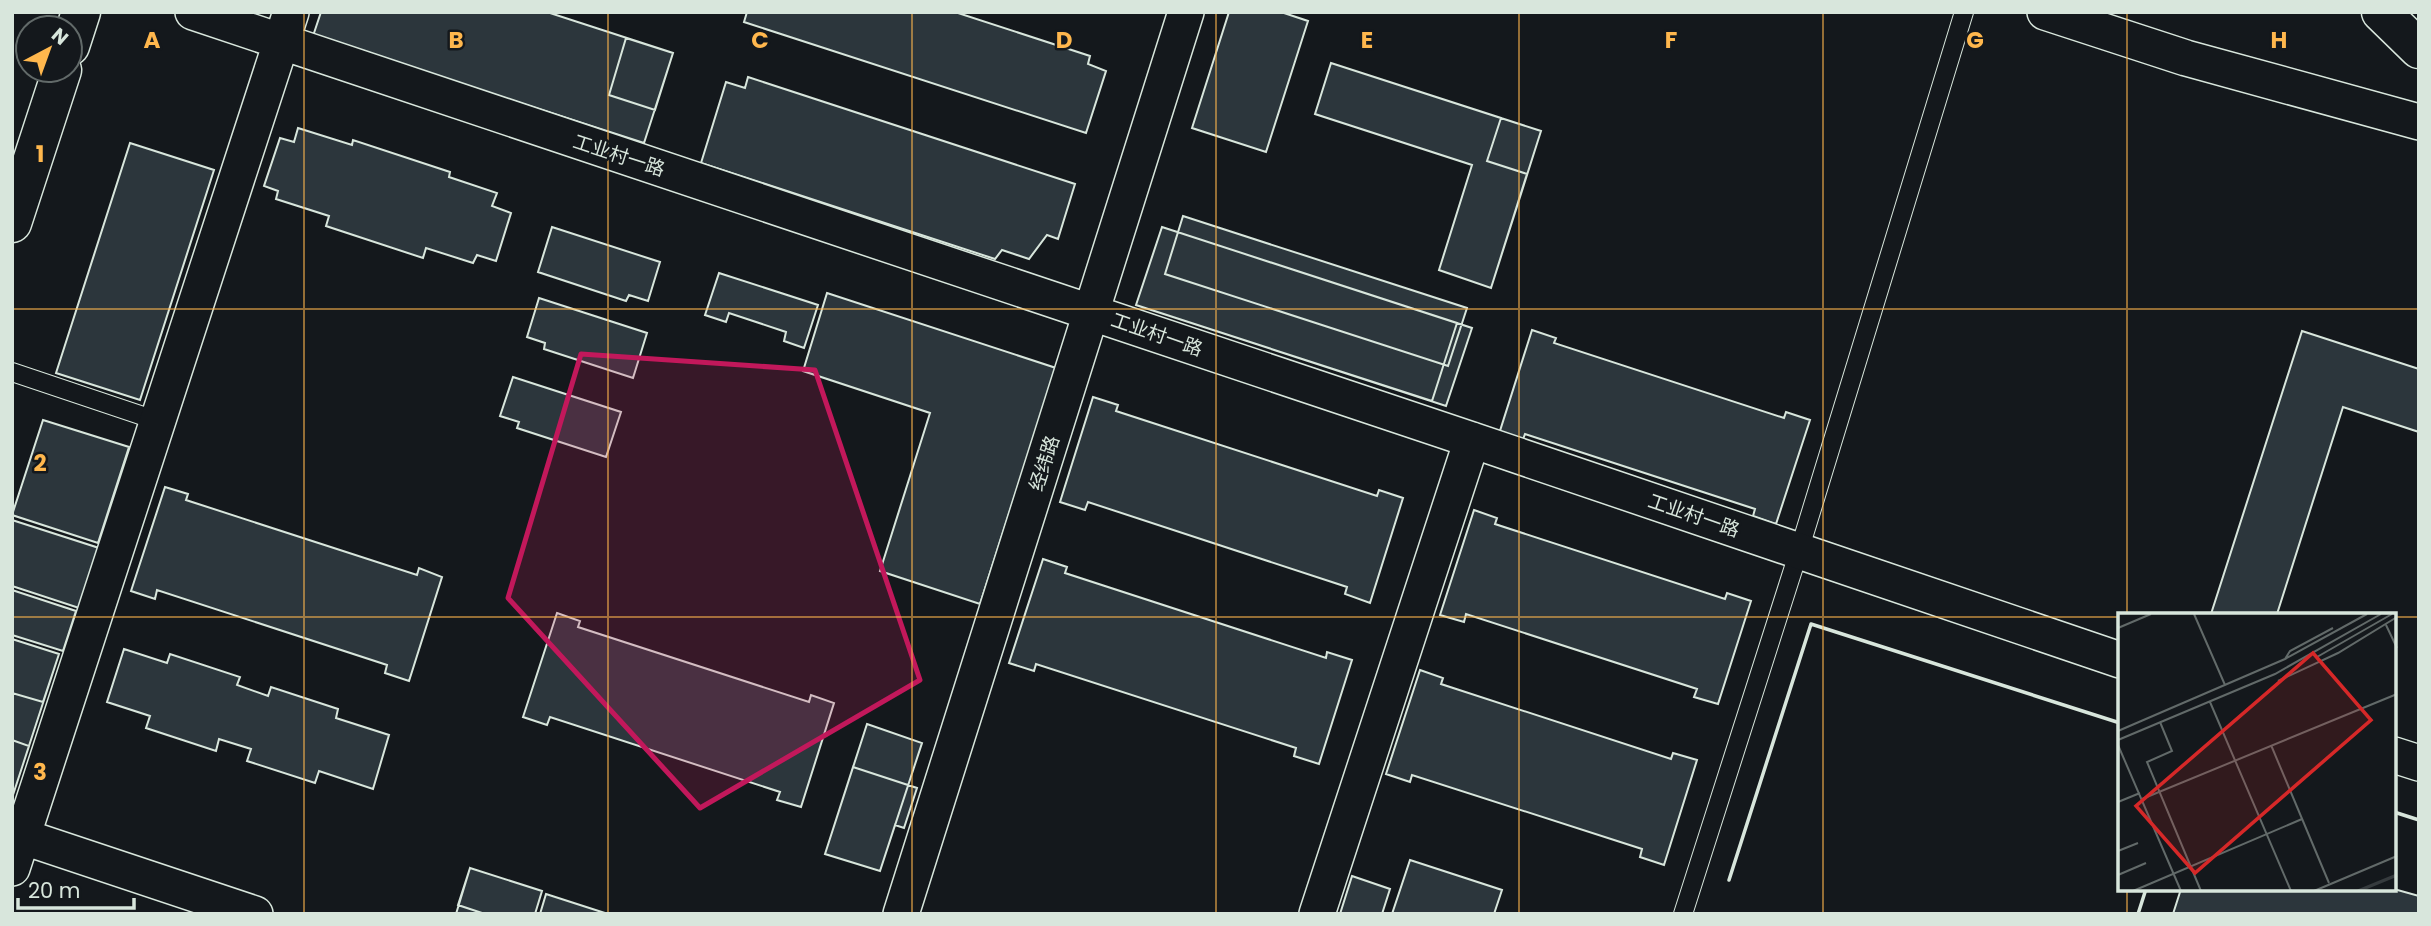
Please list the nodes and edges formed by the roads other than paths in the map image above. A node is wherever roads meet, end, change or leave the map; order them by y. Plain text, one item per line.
1 (193, 12) edge
2 (1186, 12) edge
3 (1964, 12) edge
4 (2045, 12) edge
5 (2381, 12) edge
6 (2396, 12) edge
7 (2419, 19) edge
8 (286, 27) edge
9 (2419, 49) edge
10 (57, 84) edge
11 (2419, 122) edge
12 (12, 223) edge
13 (1092, 312) junction
14 (12, 372) edge
15 (158, 421) junction
16 (1472, 440) junction
17 (1799, 551) junction
18 (2118, 660) edge
19 (2396, 756) edge
20 (2419, 763) edge
21 (16, 846) edge
22 (193, 904) edge
23 (255, 914) edge
24 (901, 914) edge
25 (1317, 914) edge
26 (1683, 914) edge

1 - 8 street, 工业村一路
2 - 13 street, 经纬路
3 - 17 lane
4 - 11 street
5 - 9 main road
6 - 7 main road
8 - 13 street, 工业村一路
8 - 15 street
10 - 12 main road
13 - 16 street, 工业村一路
13 - 24 street, 经纬路
14 - 15 lane
15 - 21 street
16 - 17 street, 工业村一路
16 - 25 street
17 - 18 street, 工业村一路
17 - 26 lane
19 - 20 street
21 - 22 street
22 - 23 street

